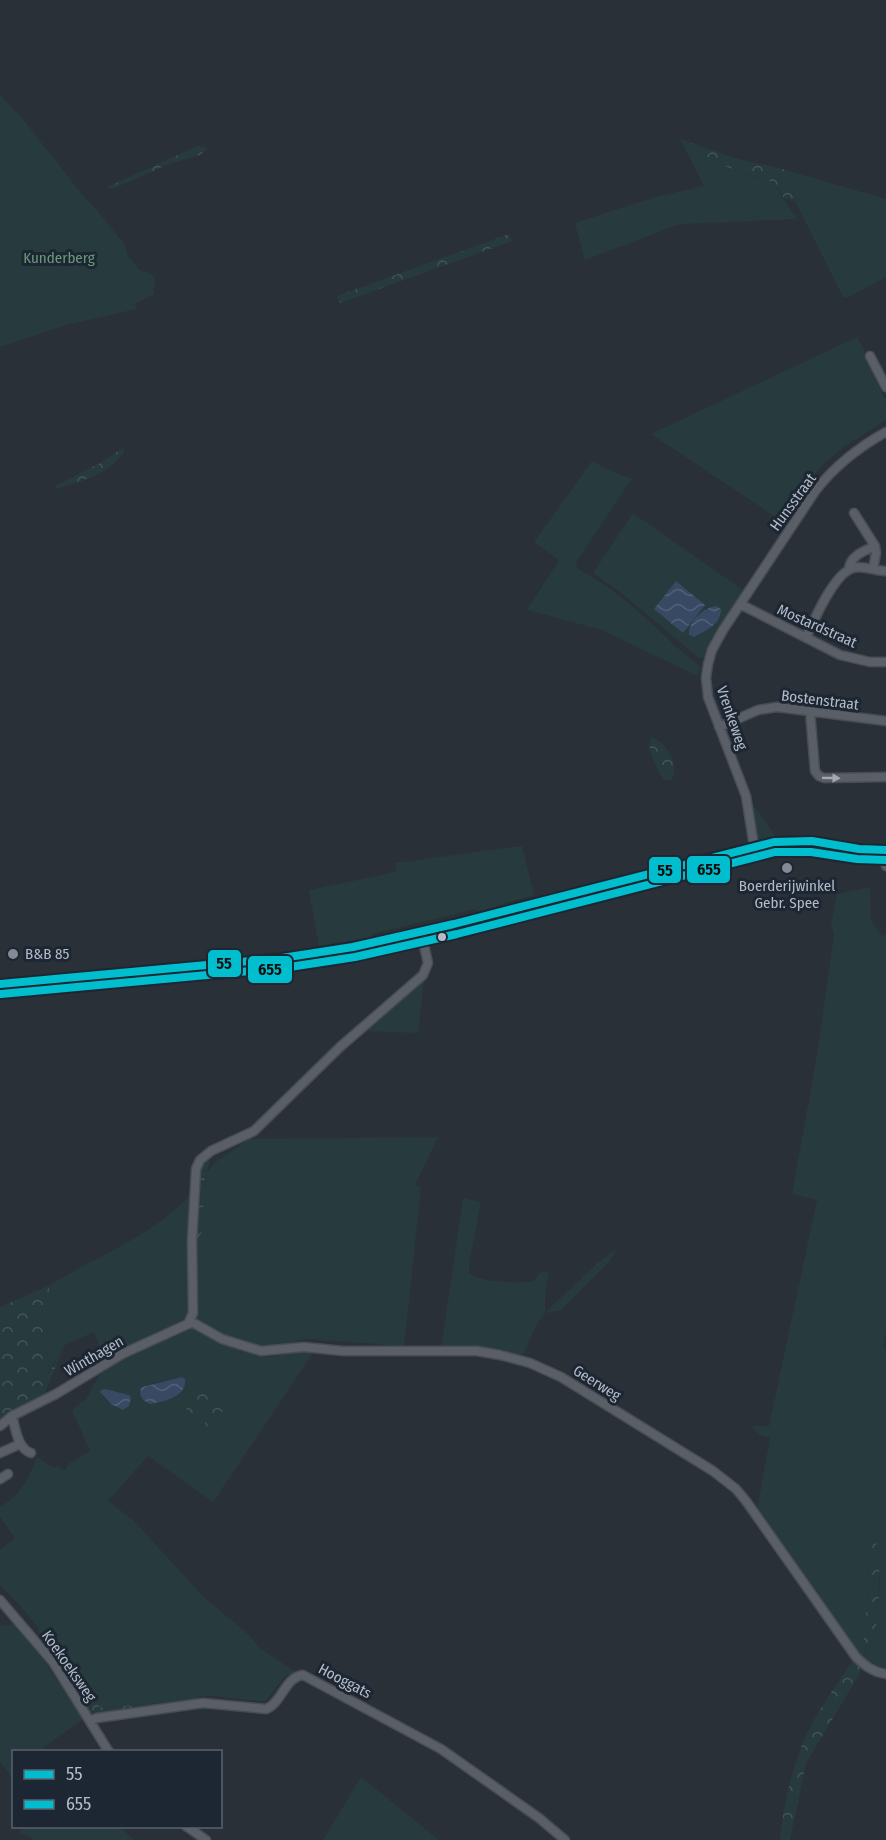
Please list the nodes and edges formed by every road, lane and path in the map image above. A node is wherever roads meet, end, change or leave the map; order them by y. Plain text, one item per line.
1 (870, 356) dead end
2 (886, 387) edge
3 (886, 432) edge
4 (854, 513) dead end
5 (875, 546) junction
6 (849, 569) junction
7 (873, 569) junction
8 (886, 571) edge
9 (740, 604) junction
10 (806, 638) junction
11 (886, 662) edge
12 (810, 711) junction
13 (886, 721) edge
14 (719, 726) junction
15 (886, 777) edge
16 (754, 846) junction
17 (884, 850) edge
18 (886, 866) edge
19 (421, 932) junction
20 (0, 984) edge
21 (190, 1321) junction
22 (12, 1416) junction
23 (0, 1426) edge
24 (20, 1444) junction
25 (0, 1453) edge
26 (31, 1453) dead end
27 (0, 1600) edge
28 (886, 1674) edge
29 (90, 1721) junction
30 (108, 1750) edge
31 (188, 1828) edge
32 (206, 1840) edge
33 (565, 1840) edge

1 - 2 street
3 - 9 street, Hunsstraat
4 - 5 street
5 - 6 street
5 - 7 street
6 - 7 street
6 - 10 street
7 - 8 street
9 - 10 street, Mostardstraat
9 - 14 street, Vrenkeweg
10 - 11 street, Mostardstraat
12 - 13 street, Bostenstraat
12 - 14 street, Bostenstraat
12 -> 15 street
14 - 16 street, Vrenkeweg
16 - 17 street
16 - 19 street
17 - 18 street
19 - 20 street
19 - 21 street
21 - 22 street, Winthagen
21 - 28 street, Geerweg
22 - 23 street, Winthagen
22 - 24 street
24 - 25 street
24 - 26 street
27 - 29 street, Koekoeksweg
29 - 30 street, Koekoeksweg
29 - 33 street, Hooggats
31 - 32 street

